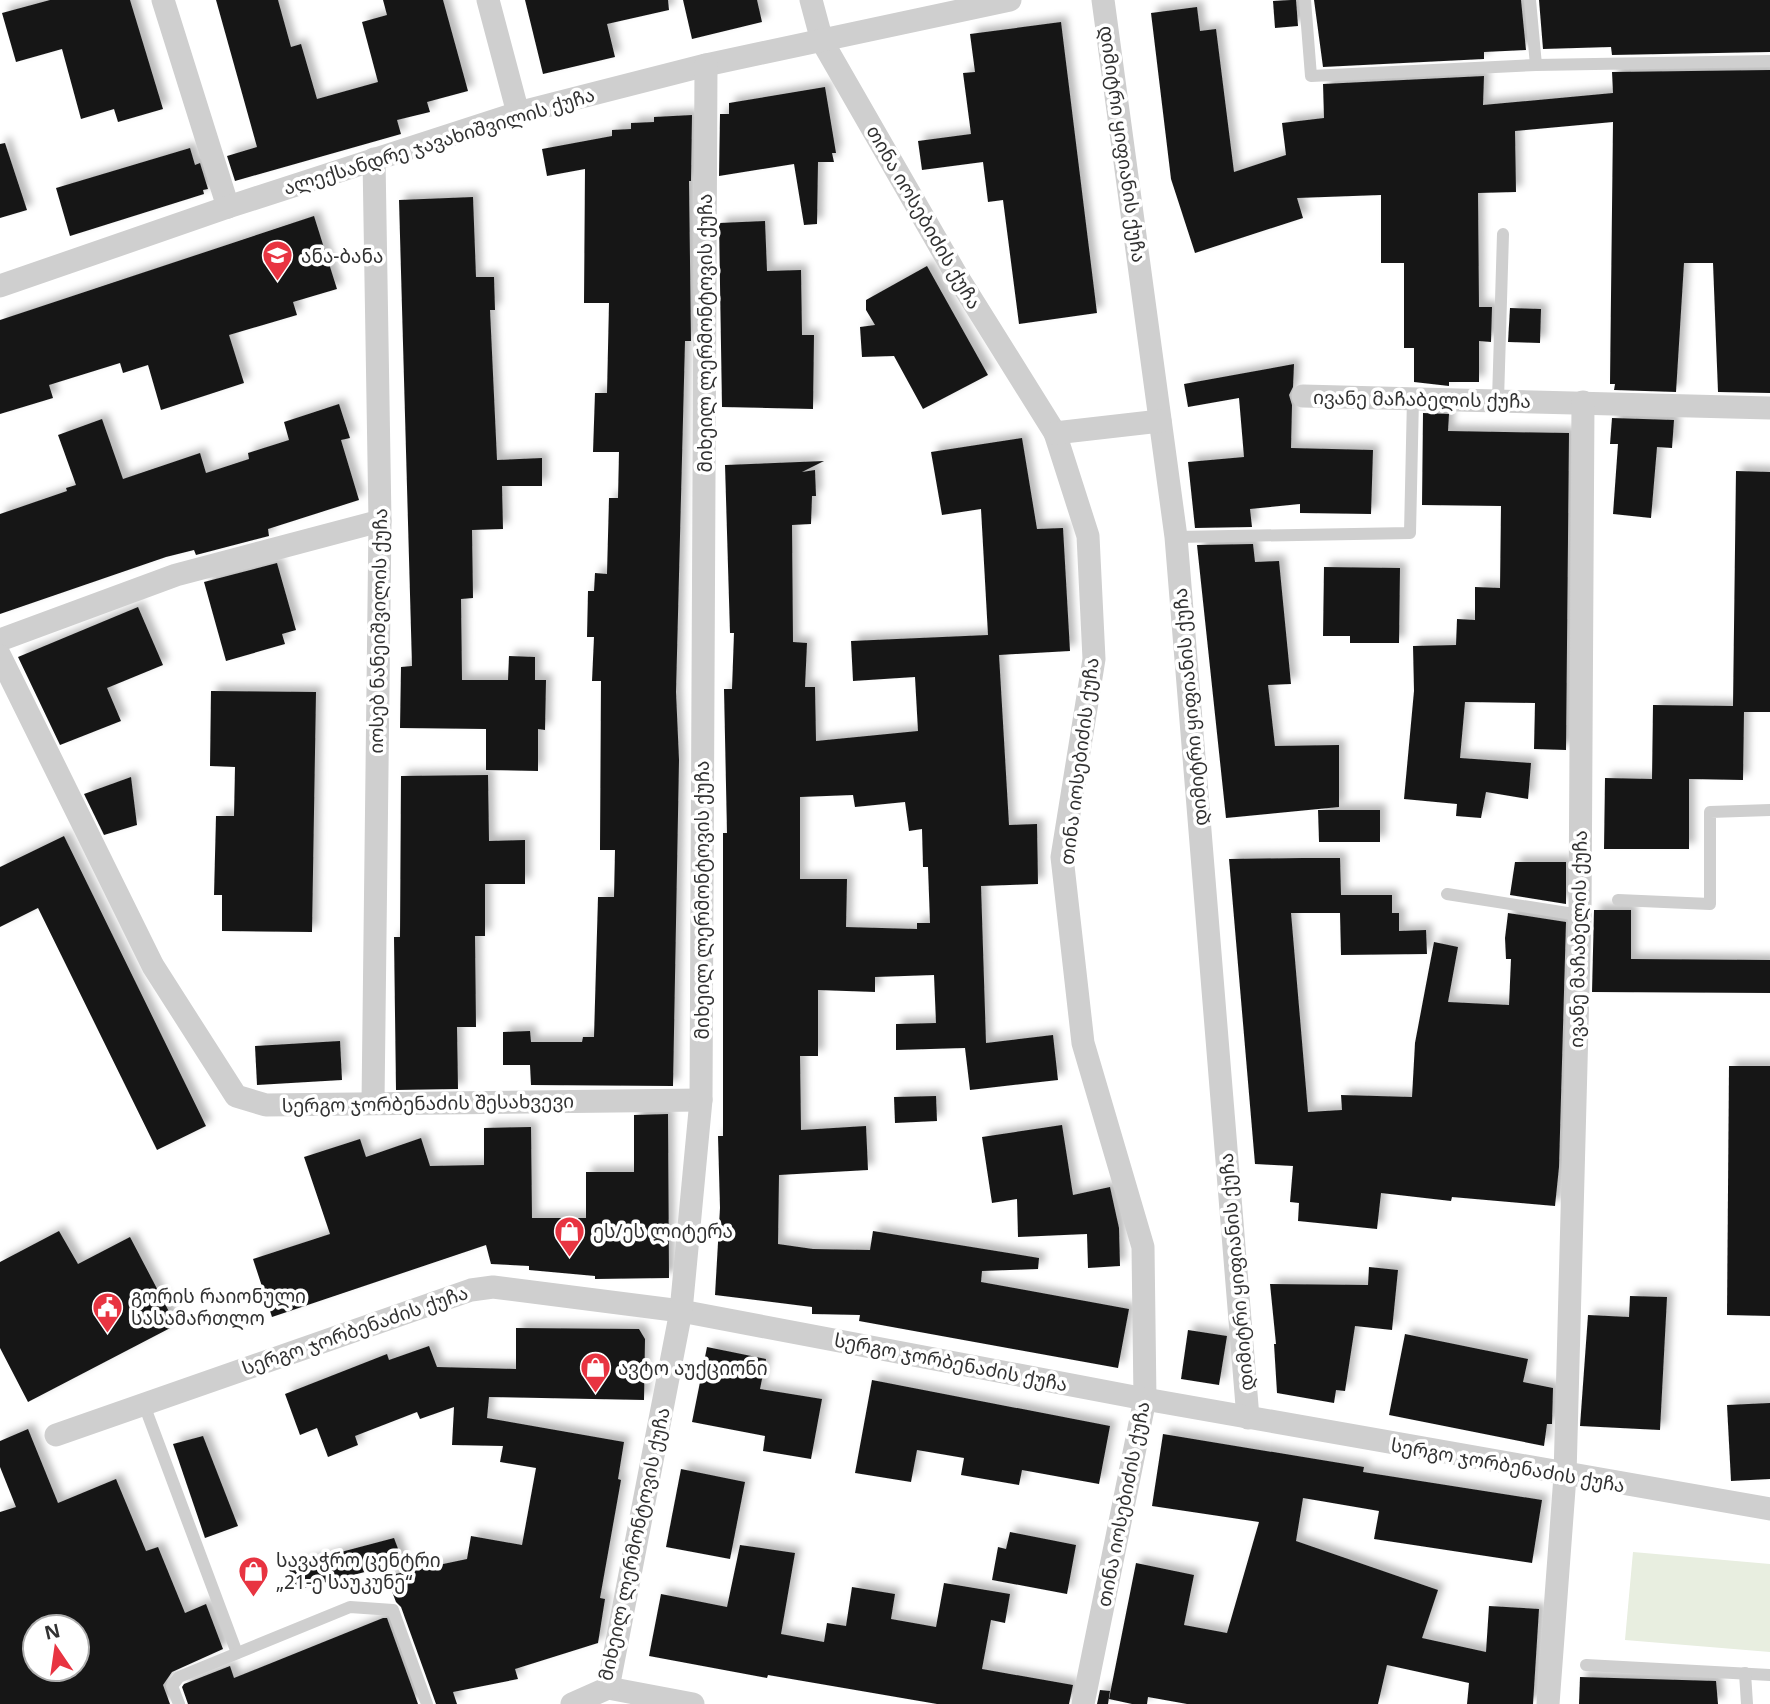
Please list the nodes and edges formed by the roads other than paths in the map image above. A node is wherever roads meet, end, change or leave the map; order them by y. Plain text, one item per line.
1 (163, 0) edge
2 (488, 0) edge
3 (811, 0) edge
4 (1010, 0) edge
5 (1103, 0) edge
6 (1305, 0) edge
7 (1530, 0) edge
8 (822, 41) junction
9 (1770, 61) edge
10 (706, 65) junction
11 (1536, 65) junction
12 (518, 113) junction
13 (374, 159) junction
14 (228, 207) junction
15 (1503, 234) dead end
16 (0, 286) edge
17 (1303, 397) dead end
18 (1413, 398) junction
19 (1498, 400) junction
20 (1583, 402) junction
21 (1770, 408) edge
22 (1160, 421) junction
23 (1055, 433) junction
24 (380, 520) junction
25 (1176, 537) junction
26 (0, 640) edge
27 (0, 656) edge
28 (1770, 810) edge
29 (1447, 894) dead end
30 (1618, 900) dead end
31 (1580, 915) junction
32 (701, 1100) junction
33 (373, 1103) junction
34 (681, 1311) junction
35 (1145, 1399) junction
36 (143, 1402) junction
37 (1248, 1418) junction
38 (56, 1435) dead end
39 (1565, 1476) junction
40 (1770, 1509) edge
41 (237, 1653) junction
42 (1586, 1665) dead end
43 (1745, 1673) junction
44 (1770, 1675) edge
45 (608, 1688) junction
46 (179, 1704) edge
47 (426, 1704) edge
48 (572, 1704) edge
49 (693, 1704) edge
50 (1083, 1704) edge
51 (1548, 1704) edge
52 (1747, 1704) edge

1 - 14 street
2 - 12 street
3 - 8 street, თინა იოსებიძის ქუჩა
4 - 8 street, ალექსანდრე ჯავახიშვილის ქუჩა
5 - 22 street, დიმიტრი ყიფიანის ქუჩა
6 - 11 lane
7 - 11 lane
8 - 10 street, ალექსანდრე ჯავახიშვილის ქუჩა
8 - 23 street, თინა იოსებიძის ქუჩა
9 - 11 lane
10 - 12 street, ალექსანდრე ჯავახიშვილის ქუჩა
10 - 32 street, მიხეილ ლერმონტოვის ქუჩა
12 - 13 street, ალექსანდრე ჯავახიშვილის ქუჩა
13 - 14 street, ალექსანდრე ჯავახიშვილის ქუჩა
13 - 24 street, იოსებ ნანეიშვილის ქუჩა
14 - 16 street, ალექსანდრე ჯავახიშვილის ქუჩა
15 - 19 lane
17 - 18 street, ივანე მაჩაბელის ქუჩა
18 - 19 street, ივანე მაჩაბელის ქუჩა
18 - 25 lane
19 - 20 street, ივანე მაჩაბელის ქუჩა
20 - 21 street, ივანე მაჩაბელის ქუჩა
20 - 31 street, ივანე მაჩაბელის ქუჩა
22 - 23 street
22 - 25 street, დიმიტრი ყიფიანის ქუჩა
23 - 35 street, თინა იოსებიძის ქუჩა
24 - 26 street
24 - 33 street, იოსებ ნანეიშვილის ქუჩა
25 - 37 street, დიმიტრი ყიფიანის ქუჩა
27 - 33 street, სერგო ჯორბენაძის შესახვევი
28 - 30 lane
29 - 31 lane
31 - 39 street, ივანე მაჩაბელის ქუჩა
32 - 33 street, სერგო ჯორბენაძის შესახვევი
32 - 34 street, მიხეილ ლერმონტოვის ქუჩა
34 - 35 street, სერგო ჯორბენაძის ქუჩა
34 - 36 street, სერგო ჯორბენაძის ქუჩა
34 - 45 street, მიხეილ ლერმონტოვის ქუჩა
35 - 37 street, სერგო ჯორბენაძის ქუჩა
35 - 50 street, თინა იოსებიძის ქუჩა
36 - 38 street, სერგო ჯორბენაძის ქუჩა
36 - 41 lane
37 - 39 street, სერგო ჯორბენაძის ქუჩა
39 - 40 street, სერგო ჯორბენაძის ქუჩა
39 - 51 street, ივანე მაჩაბელის ქუჩა
41 - 46 lane
41 - 47 lane
42 - 43 lane
43 - 44 lane
43 - 52 lane
45 - 48 street, მიხეილ ლერმონტოვის ქუჩა
45 - 49 street

